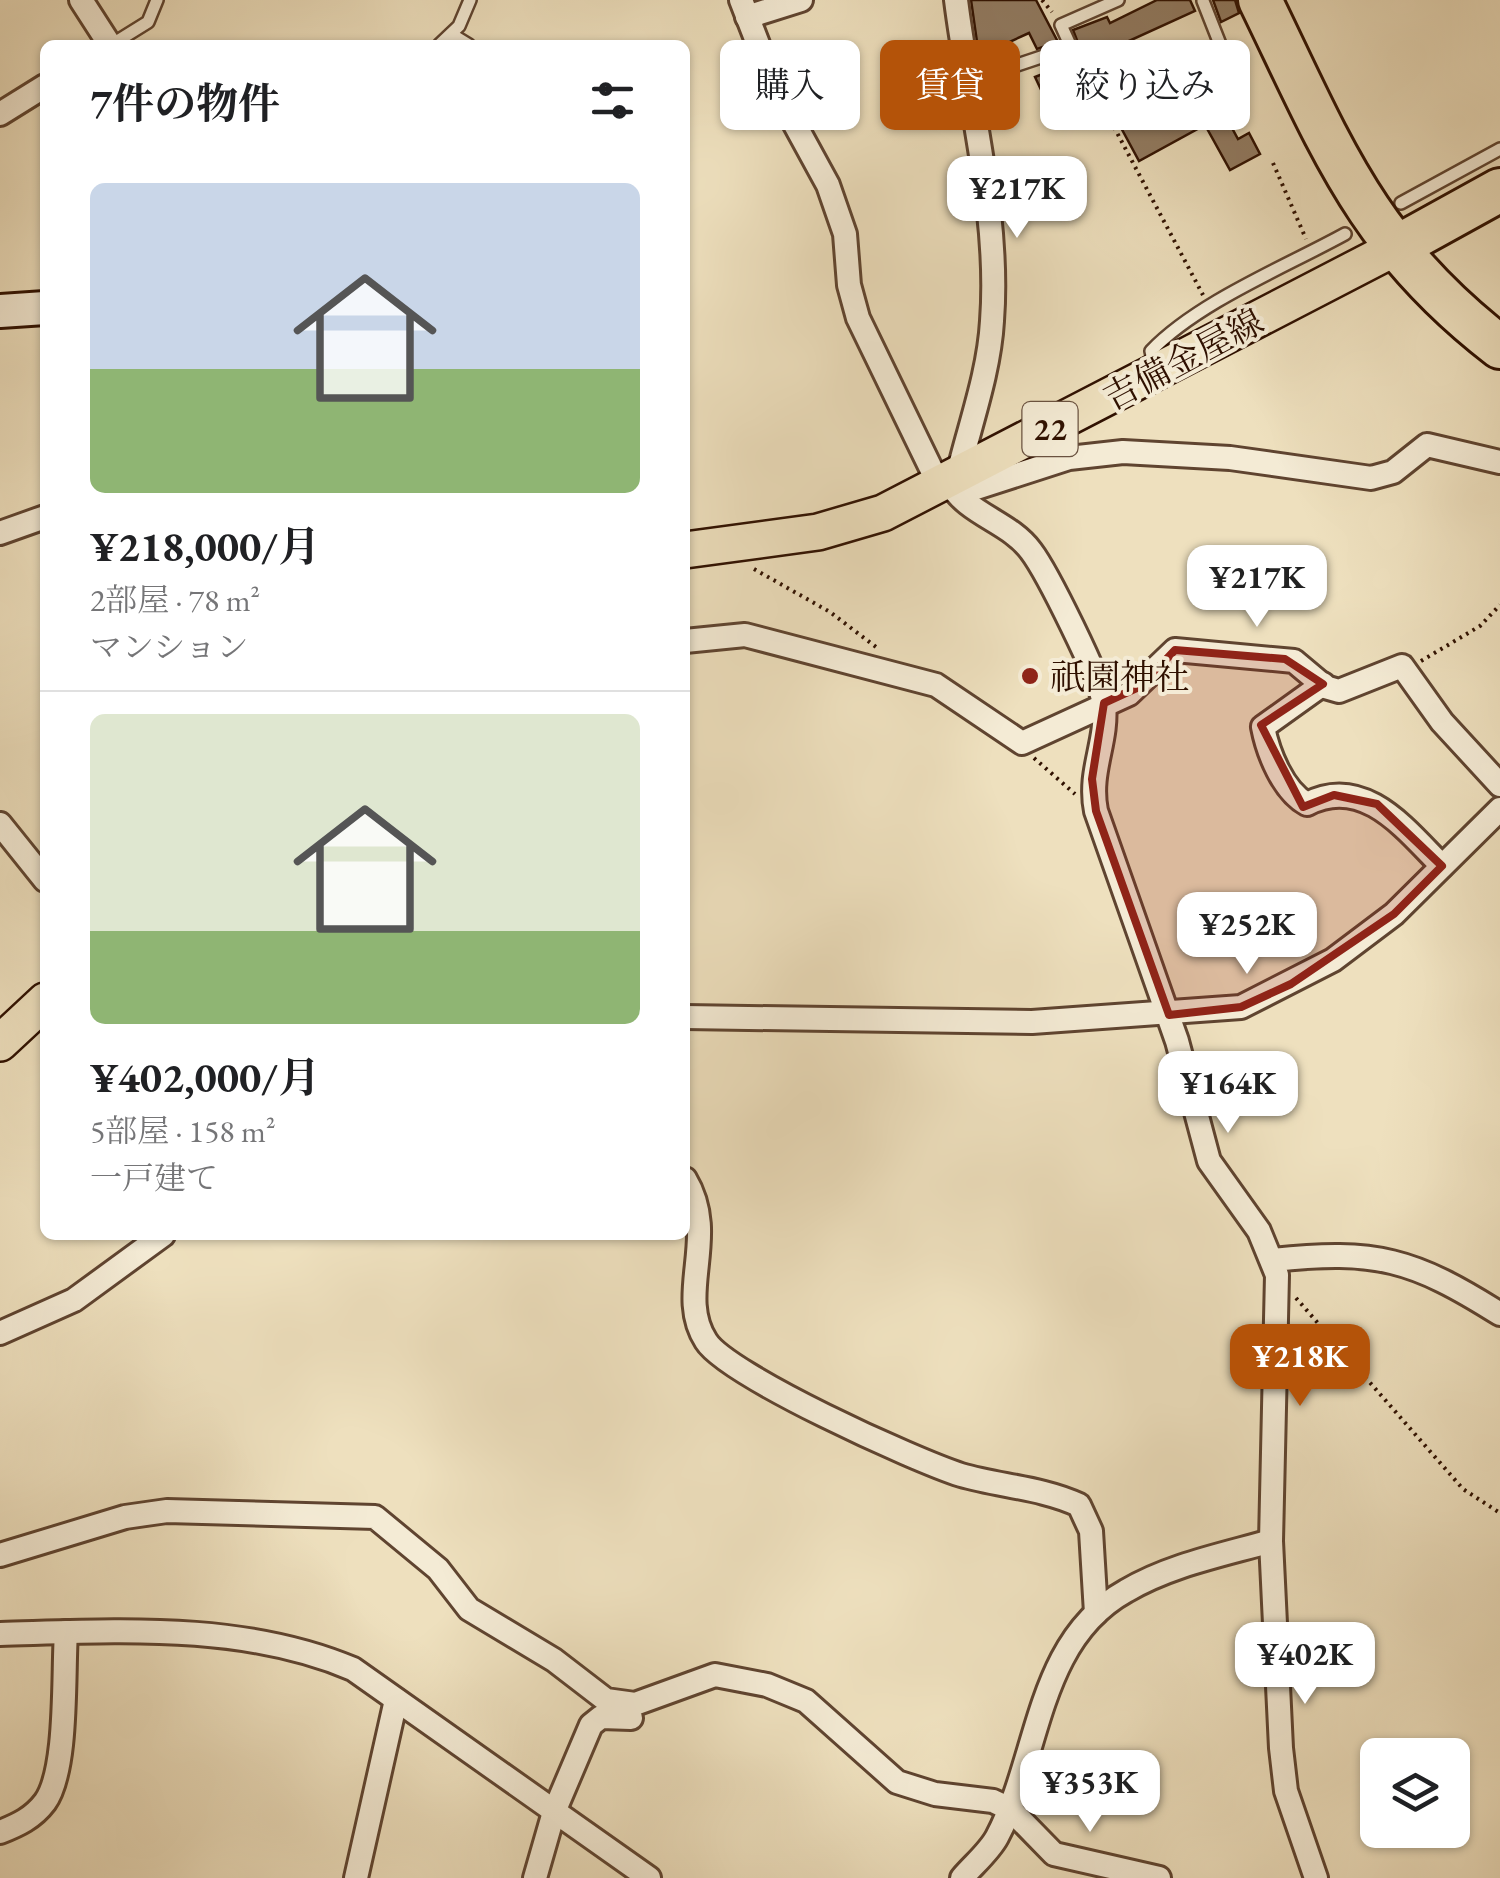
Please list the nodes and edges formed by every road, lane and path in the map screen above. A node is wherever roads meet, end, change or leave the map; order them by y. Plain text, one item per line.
1 (81, 0) edge
2 (157, 0) edge
3 (470, 0) edge
4 (801, 0) edge
5 (956, 0) edge
6 (1118, 0) edge
7 (1203, 0) edge
8 (1260, 0) edge
9 (744, 8) edge
10 (451, 34) junction
11 (108, 40) edge
12 (119, 40) edge
13 (445, 40) edge
14 (461, 40) edge
15 (961, 40) edge
16 (1068, 40) edge
17 (1218, 40) edge
18 (40, 89) edge
19 (0, 114) edge
20 (974, 130) edge
21 (1115, 130) edge
22 (1500, 150) edge
23 (1272, 163) dead end
24 (1500, 190) edge
25 (1401, 203) dead end
26 (1346, 234) dead end
27 (1395, 248) junction
28 (1312, 252) junction
29 (40, 308) edge
30 (1209, 308) junction
31 (0, 310) edge
32 (1500, 348) edge
33 (1156, 372) junction
34 (1500, 462) edge
35 (950, 484) junction
36 (40, 519) edge
37 (0, 532) edge
38 (700, 548) edge
39 (1500, 605) edge
40 (690, 641) edge
41 (880, 650) dead end
42 (1408, 669) junction
43 (1322, 684) junction
44 (1104, 703) junction
45 (1022, 742) junction
46 (1500, 785) edge
47 (1500, 809) edge
48 (1096, 811) junction
49 (0, 824) edge
50 (1442, 866) junction
51 (40, 874) edge
52 (40, 1006) edge
53 (1169, 1015) junction
54 (690, 1016) edge
55 (0, 1043) edge
56 (690, 1190) edge
57 (156, 1240) edge
58 (1275, 1267) junction
59 (1500, 1314) edge
60 (0, 1333) edge
61 (1500, 1513) edge
62 (1271, 1542) junction
63 (0, 1555) edge
64 (1096, 1613) junction
65 (66, 1632) junction
66 (0, 1634) edge
67 (662, 1693) junction
68 (396, 1700) junction
69 (1010, 1809) junction
70 (554, 1812) junction
71 (0, 1832) edge
72 (356, 1878) edge
73 (535, 1878) edge
74 (649, 1878) edge
75 (962, 1878) edge
76 (1159, 1878) edge
77 (1316, 1878) edge

1 - 11 street
2 - 12 lane
3 - 10 lane
4 - 9 street
5 - 15 street
6 - 16 lane
7 - 17 lane
8 - 27 highway
9 - 35 street
10 - 13 lane
10 - 14 lane
18 - 19 street
20 - 35 street
21 - 30 path
22 - 25 lane
23 - 28 path
24 - 27 highway
26 - 28 lane
27 - 32 highway
27 - 33 main road, 吉備金屋線 / 22
28 - 30 lane
29 - 31 street
30 - 33 lane
33 - 35 main road, 吉備金屋線 / 22
34 - 35 street
35 - 38 main road, 吉備金屋線 / 22
35 - 44 street
36 - 37 street
38 - 41 path
39 - 42 path
40 - 45 street
42 - 43 street
42 - 46 street
43 - 44 street
43 - 50 street
44 - 45 street
44 - 48 street
45 - 48 path
47 - 50 street
48 - 53 street
49 - 51 street
50 - 53 street
52 - 55 main road
53 - 54 street
53 - 58 street
56 - 64 street
57 - 60 street
58 - 59 street
58 - 61 path
58 - 62 street
62 - 64 street
62 - 77 street
63 - 67 street
64 - 69 street
65 - 66 street
65 - 68 street
65 - 71 street
67 - 69 street
67 - 70 street
68 - 70 street
68 - 72 street
69 - 75 street
69 - 76 street
70 - 73 street
70 - 74 street

